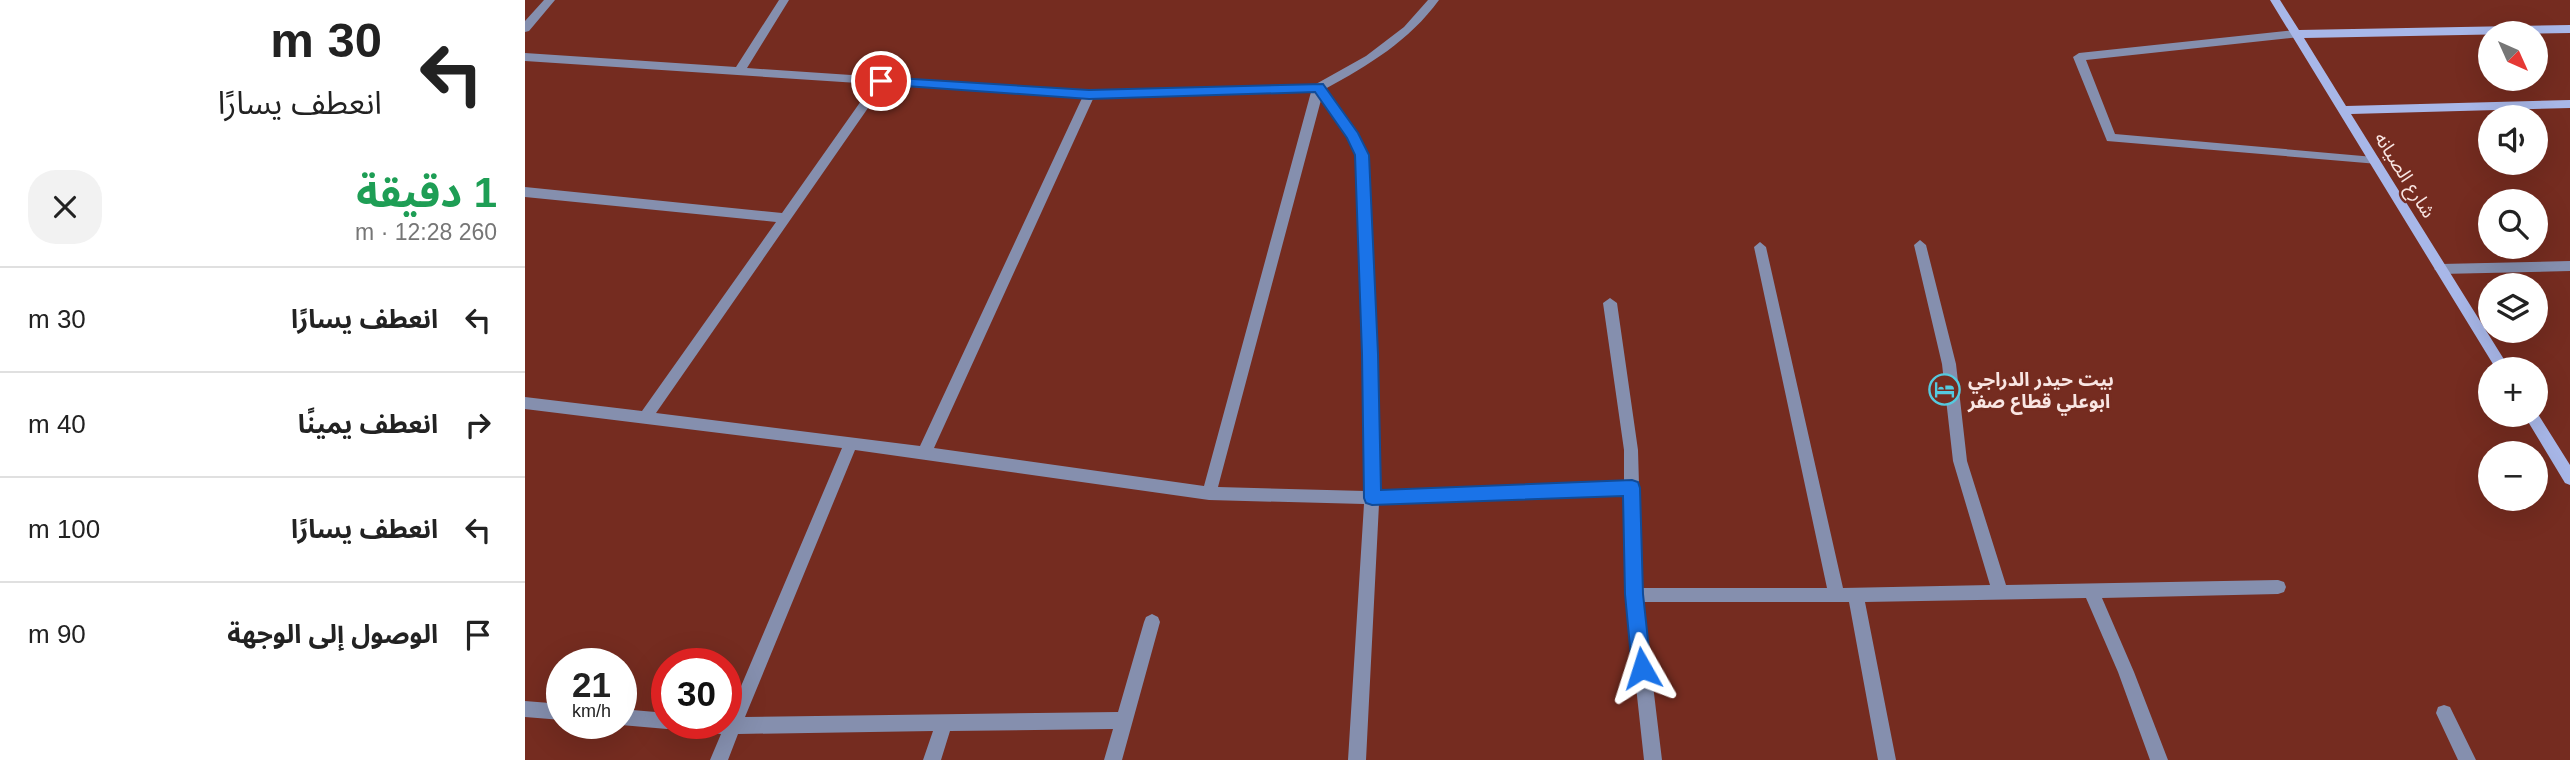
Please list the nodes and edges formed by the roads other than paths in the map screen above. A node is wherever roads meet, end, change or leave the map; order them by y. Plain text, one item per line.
1 (550, 0) edge
2 (784, 0) edge
3 (1434, 0) edge
4 (2275, 0) edge
5 (525, 28) edge
6 (2570, 29) edge
7 (2296, 34) junction
8 (525, 57) edge
9 (739, 71) junction
10 (881, 81) junction
11 (1318, 88) junction
12 (1089, 95) junction
13 (2570, 104) edge
14 (2342, 110) junction
15 (2374, 161) junction
16 (525, 192) edge
17 (786, 218) junction
18 (1920, 245) dead end
19 (1760, 247) dead end
20 (2570, 266) edge
21 (2441, 269) junction
22 (1610, 303) dead end
23 (2496, 357) edge
24 (525, 404) edge
25 (645, 418) junction
26 (2539, 427) edge
27 (851, 443) junction
28 (924, 453) junction
29 (2569, 475) edge
30 (1632, 488) junction
31 (1209, 493) junction
32 (1372, 498) junction
33 (2278, 587) dead end
34 (2091, 591) junction
35 (2000, 593) junction
36 (1634, 594) junction
37 (1837, 595) junction
38 (1856, 595) junction
39 (1152, 622) dead end
40 (742, 704) edge
41 (525, 709) edge
42 (546, 711) edge
43 (2444, 713) dead end
44 (1124, 720) junction
45 (944, 723) junction
46 (742, 726) edge
47 (728, 739) edge
48 (719, 760) edge
49 (932, 760) edge
50 (1112, 760) edge
51 (1357, 760) edge
52 (1653, 760) edge
53 (1887, 760) edge
54 (2159, 760) edge
55 (2467, 760) edge

1 - 5 street
2 - 9 street
3 - 11 street
4 - 7 street, شارع الصيانه
6 - 7 street
7 - 14 street, شارع الصيانه
7 - 15 street
8 - 9 street
9 - 10 street
10 - 12 street
10 - 17 street
11 - 12 street
11 - 31 street
11 - 32 street
12 - 28 street
13 - 14 street
14 - 15 street, شارع الصيانه
15 - 21 street, شارع الصيانه
16 - 17 street
17 - 25 street
18 - 35 street
19 - 37 street
20 - 21 street
21 - 23 street, شارع الصيانه
22 - 30 street
24 - 25 street
25 - 27 street
26 - 29 street
27 - 28 street
27 - 40 street
28 - 31 street
30 - 32 street
30 - 36 street
31 - 32 street
32 - 51 street
33 - 34 street
34 - 35 street
34 - 54 street
35 - 38 street
36 - 37 street
36 - 52 street
37 - 38 street
38 - 53 street
39 - 44 street
41 - 42 street
43 - 55 street
44 - 45 street
44 - 50 street
45 - 46 street
45 - 49 street
47 - 48 street

